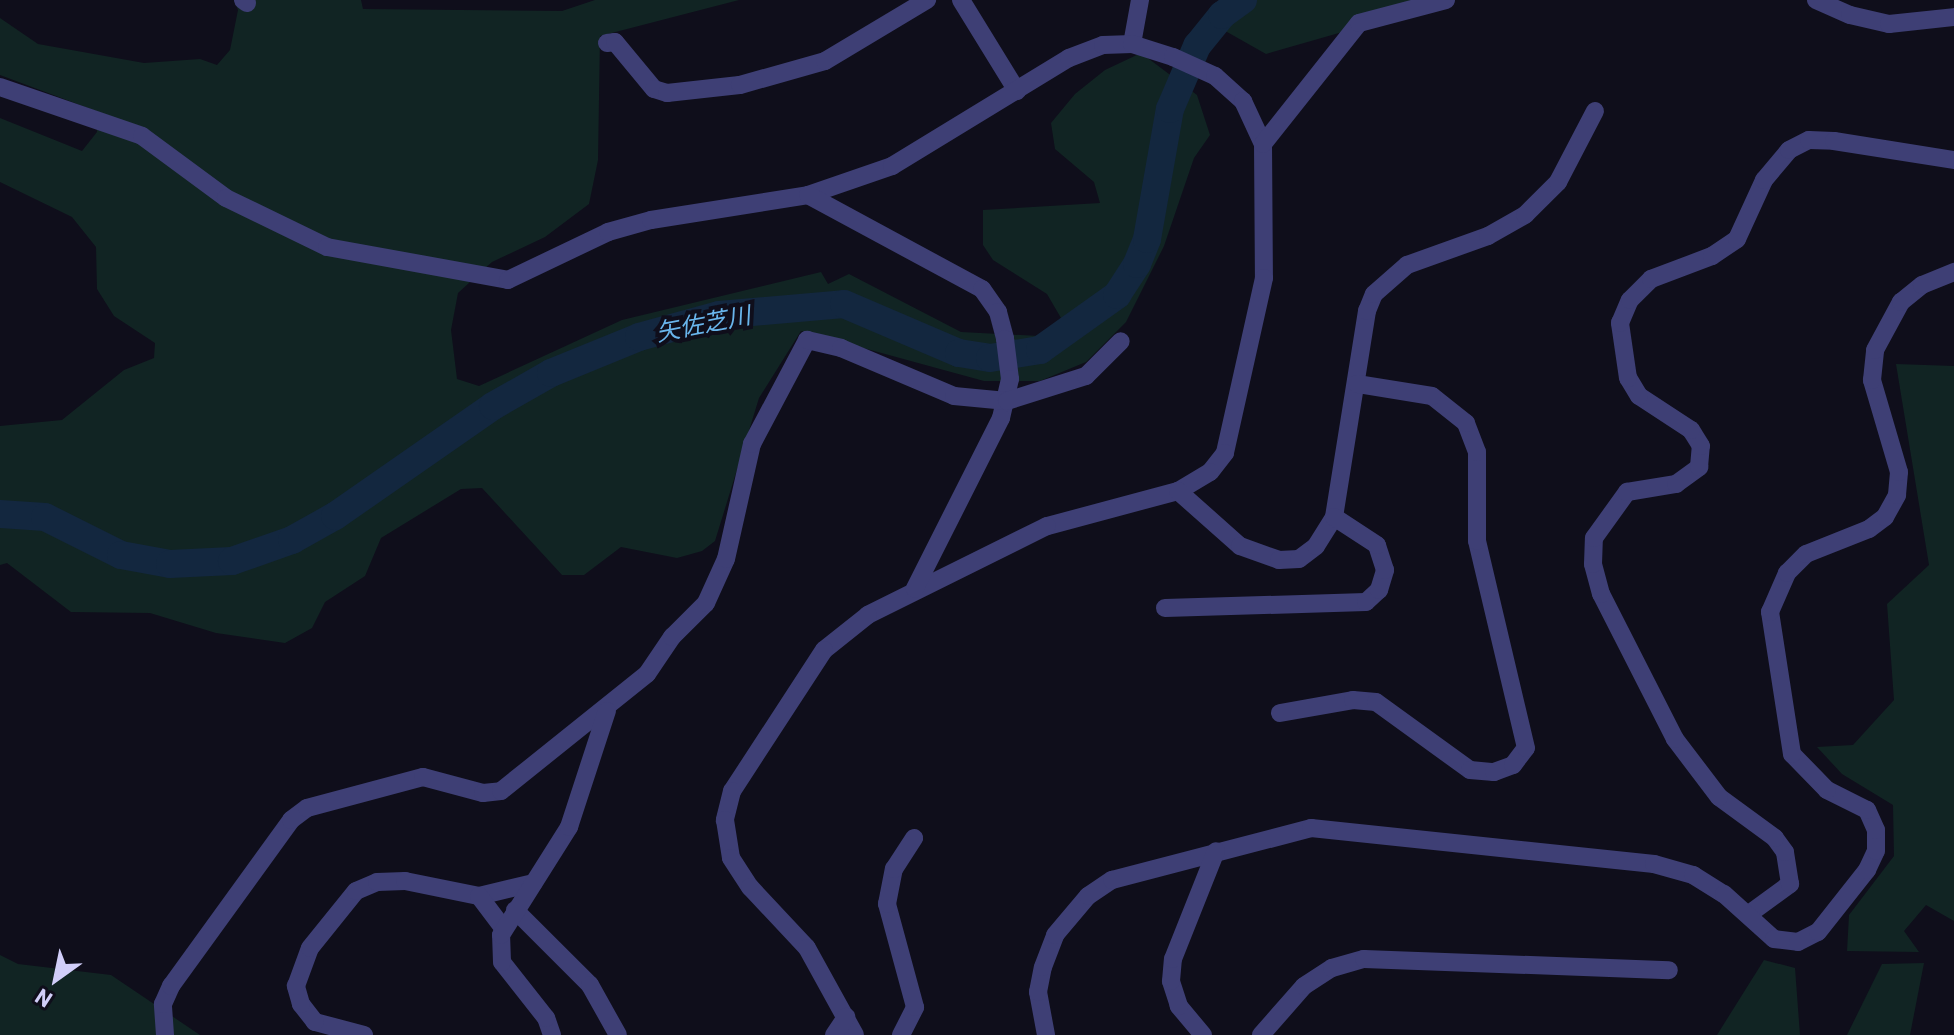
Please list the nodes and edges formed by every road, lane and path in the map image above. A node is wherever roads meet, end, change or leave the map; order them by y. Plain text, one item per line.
1 (927, 0) edge
2 (961, 0) edge
3 (1140, 0) edge
4 (1446, 0) edge
5 (1816, 0) edge
6 (1954, 17) edge
7 (607, 43) dead end
8 (1132, 44) junction
9 (0, 87) edge
10 (1017, 91) junction
11 (1595, 111) dead end
12 (1263, 144) junction
13 (1954, 160) edge
14 (808, 195) junction
15 (1954, 272) edge
16 (1121, 341) dead end
17 (1357, 384) junction
18 (1007, 401) junction
19 (1178, 491) junction
20 (1334, 517) junction
21 (915, 588) junction
22 (1165, 608) dead end
23 (607, 711) junction
24 (1280, 713) dead end
25 (914, 838) dead end
26 (1216, 851) junction
27 (533, 883) junction
28 (479, 896) junction
29 (515, 910) junction
30 (1749, 914) junction
31 (504, 929) junction
32 (1669, 970) dead end
33 (846, 1017) junction
34 (1048, 1032) edge
35 (165, 1035) edge
36 (364, 1035) edge
37 (552, 1035) edge
38 (618, 1035) edge
39 (834, 1035) edge
40 (855, 1035) edge
41 (901, 1035) edge
42 (1203, 1035) edge
43 (1261, 1035) edge

1 - 7 street
2 - 10 street
3 - 8 street
4 - 12 street
5 - 6 street
8 - 10 street
8 - 12 street
9 - 14 street
10 - 14 street
11 - 17 street
12 - 19 street
13 - 30 street
14 - 18 street
15 - 30 street
16 - 18 street
17 - 20 street
17 - 24 street
18 - 21 street
18 - 23 street
19 - 20 street
19 - 21 street
20 - 22 street
21 - 33 street
23 - 27 street
23 - 35 street
25 - 41 street
26 - 30 street
26 - 34 street
26 - 42 street
27 - 28 street
27 - 29 street
28 - 31 street
28 - 36 street
29 - 31 street
29 - 38 street
31 - 37 street
32 - 43 street
33 - 39 street
33 - 40 street

